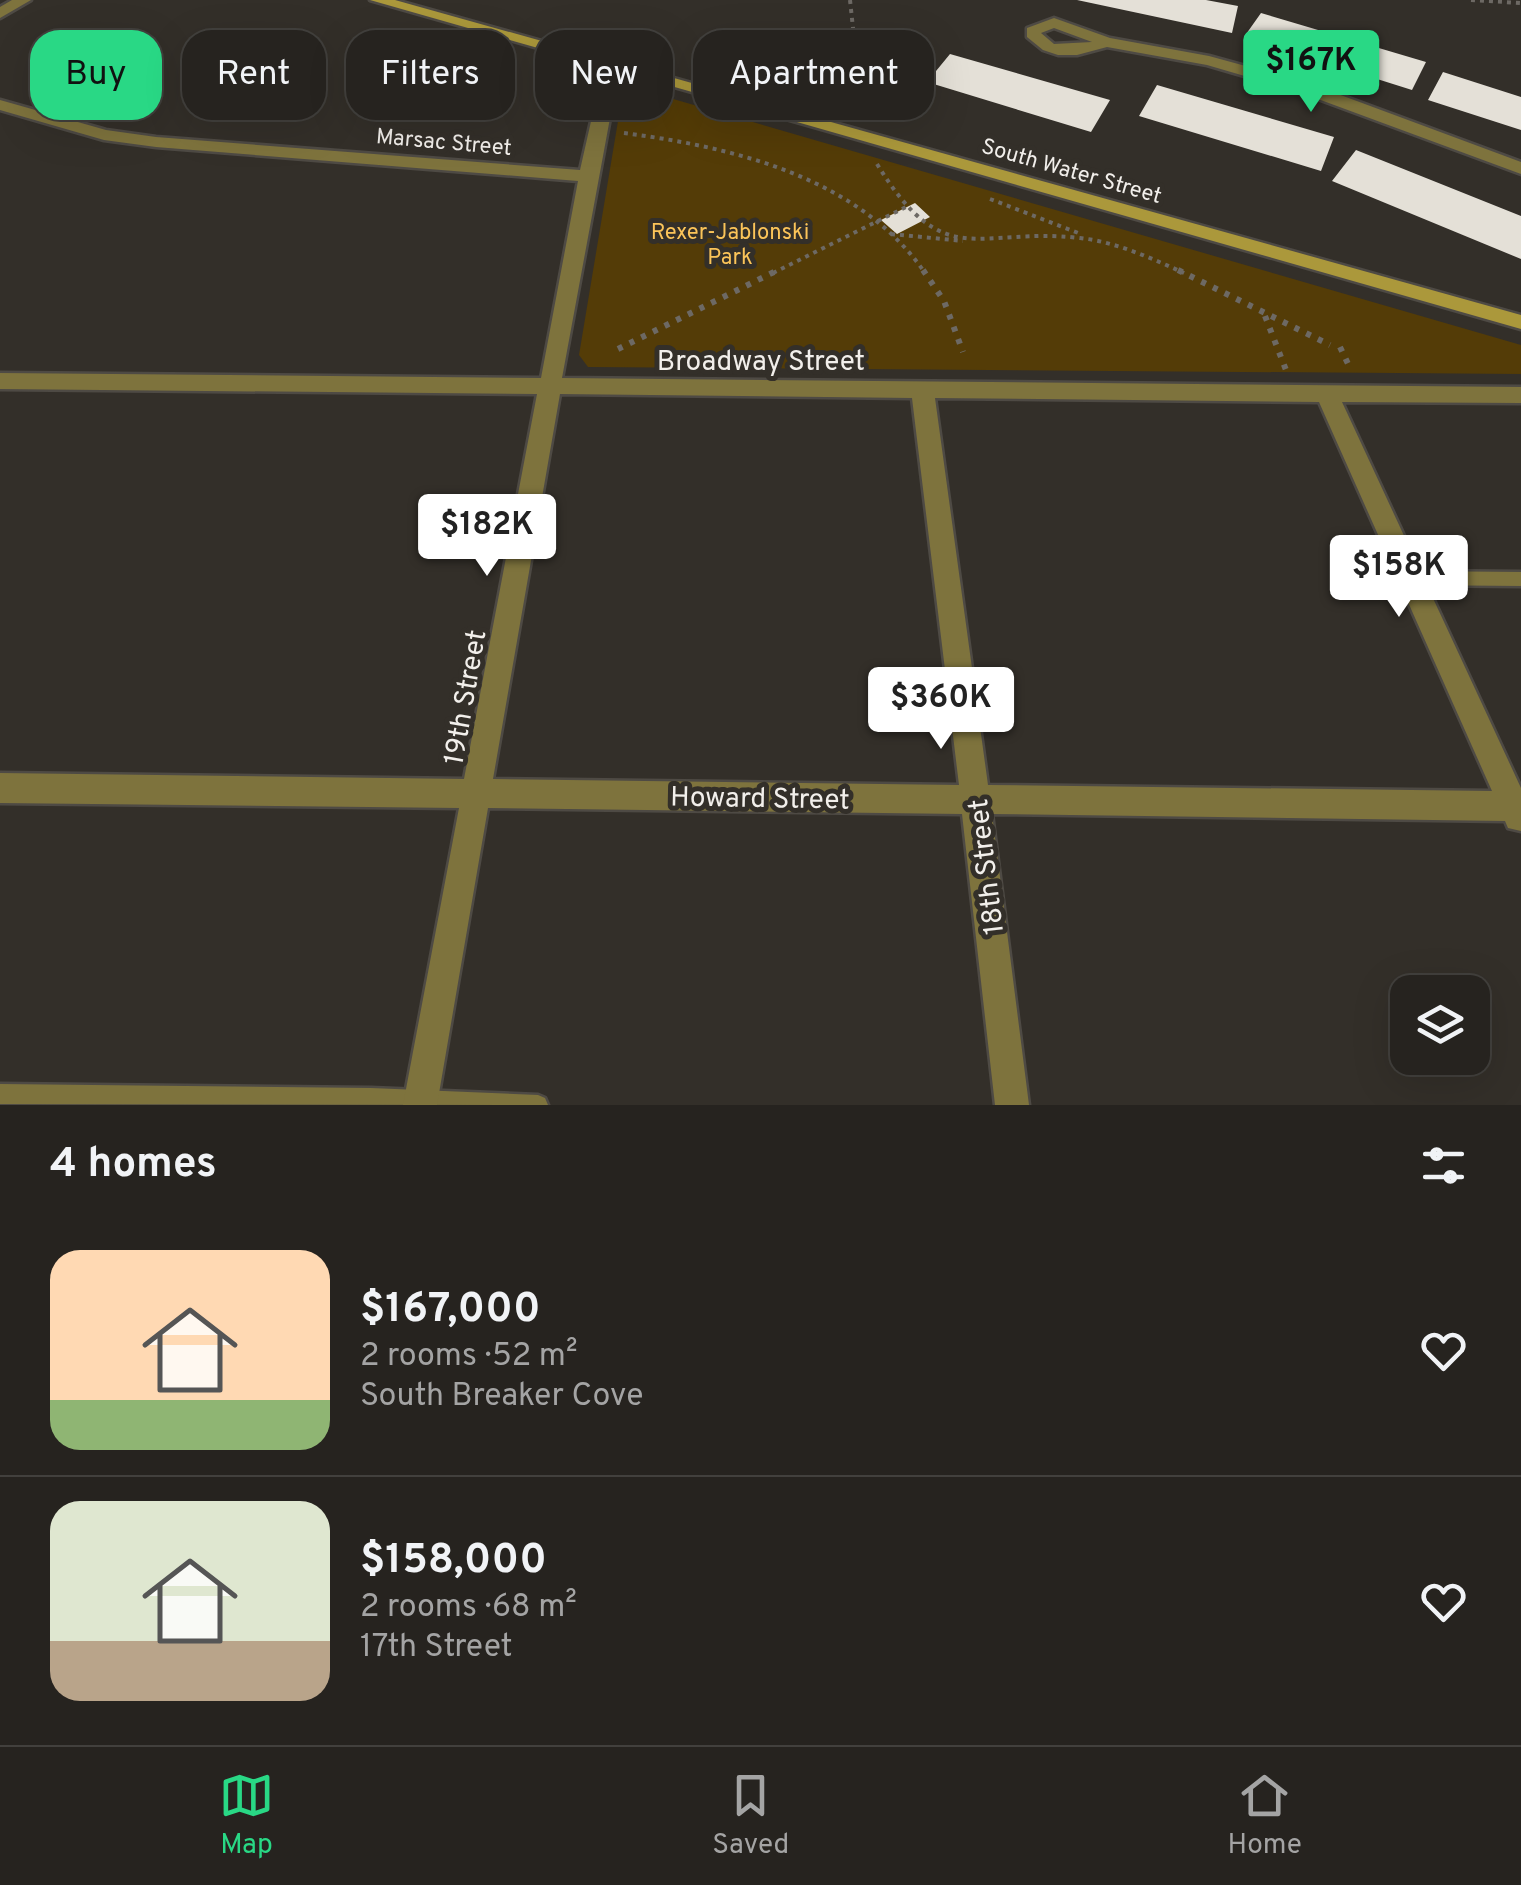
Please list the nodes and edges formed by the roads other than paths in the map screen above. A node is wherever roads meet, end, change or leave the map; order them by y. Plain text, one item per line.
1 (23, 0) edge
2 (378, 0) edge
3 (0, 13) edge
4 (1106, 42) dead end
5 (535, 43) edge
6 (673, 81) edge
7 (0, 105) edge
8 (600, 120) edge
9 (1521, 168) edge
10 (588, 176) junction
11 (1521, 322) edge
12 (0, 381) edge
13 (549, 388) junction
14 (922, 390) junction
15 (1327, 394) junction
16 (1521, 396) edge
17 (1411, 578) junction
18 (1521, 578) edge
19 (0, 788) edge
20 (477, 794) junction
21 (977, 800) junction
22 (1519, 812) edge
23 (0, 1094) edge
24 (420, 1103) edge
25 (538, 1105) edge
26 (1012, 1105) edge

1 - 3 street
2 - 5 street, South Water Street
4 - 9 street
6 - 11 street, South Water Street
7 - 10 street, Marsac Street
8 - 10 street, 19th Street
10 - 13 street, 19th Street
12 - 13 street, Broadway Street
13 - 14 street, Broadway Street
13 - 20 street, 19th Street
14 - 15 street, Broadway Street
14 - 21 street, 18th Street
15 - 16 street, Broadway Street
15 - 17 street
17 - 18 lane
17 - 22 street
19 - 20 street, Howard Street
20 - 21 street, Howard Street
20 - 24 street, 19th Street
21 - 22 street, Howard Street
21 - 26 street, 18th Street
23 - 24 lane
24 - 25 lane

